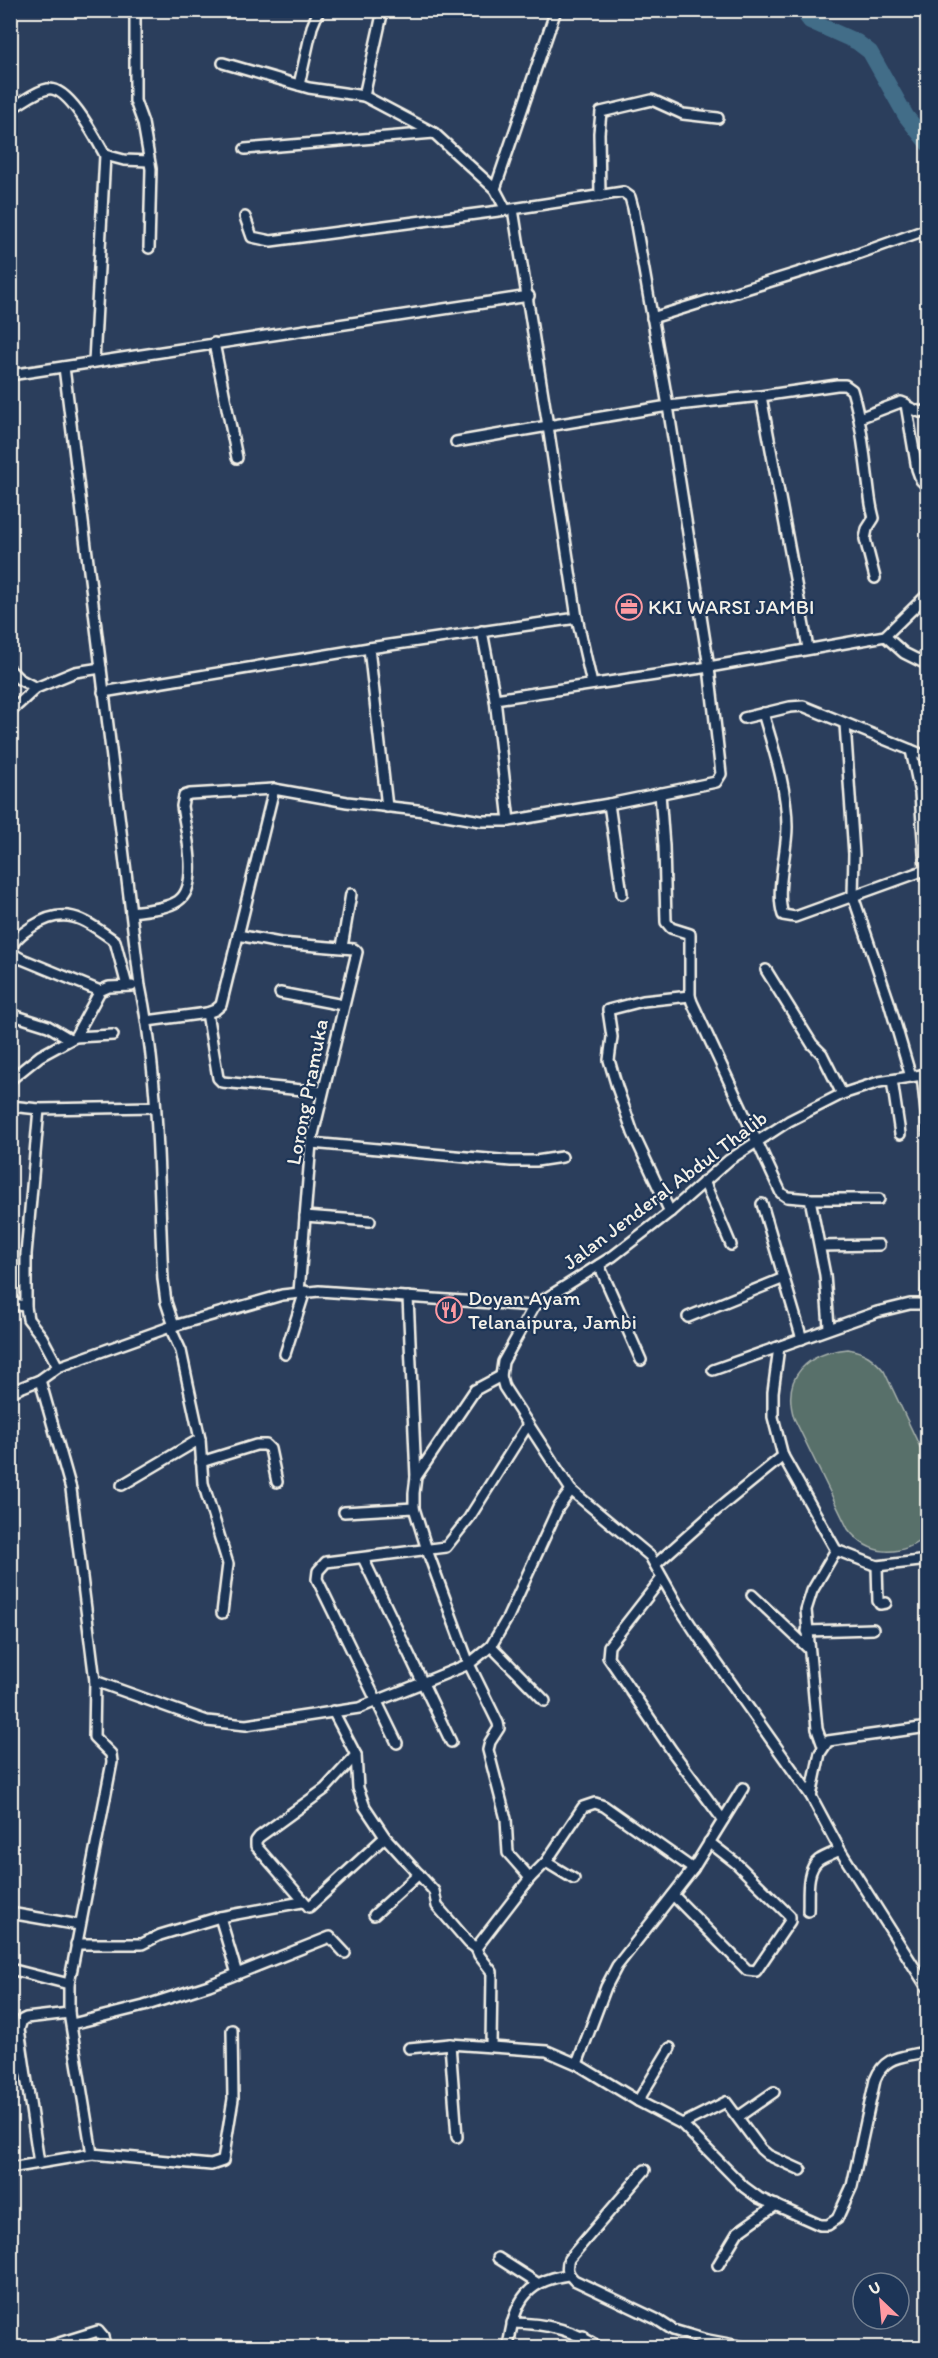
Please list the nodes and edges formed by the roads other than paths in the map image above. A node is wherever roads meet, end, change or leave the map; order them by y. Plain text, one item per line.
1 (135, 10) edge
2 (319, 10) edge
3 (382, 10) edge
4 (562, 10) edge
5 (921, 10) edge
6 (555, 14) edge
7 (927, 20) edge
8 (223, 63) dead end
9 (299, 85) junction
10 (364, 96) junction
11 (10, 109) edge
12 (718, 118) dead end
13 (434, 133) junction
14 (245, 149) dead end
15 (105, 155) junction
16 (149, 161) junction
17 (495, 189) junction
18 (600, 196) junction
19 (510, 210) junction
20 (245, 217) dead end
21 (927, 229) edge
22 (149, 248) dead end
23 (528, 296) junction
24 (652, 318) junction
25 (214, 343) junction
26 (94, 362) junction
27 (64, 368) junction
28 (10, 375) edge
29 (761, 396) junction
30 (668, 406) junction
31 (908, 407) junction
32 (927, 410) edge
33 (859, 417) junction
34 (548, 426) junction
35 (456, 442) dead end
36 (237, 458) dead end
37 (927, 487) edge
38 (875, 578) dead end
39 (927, 594) edge
40 (577, 618) junction
41 (482, 631) junction
42 (885, 636) junction
43 (369, 648) junction
44 (808, 648) junction
45 (927, 665) edge
46 (709, 667) junction
47 (101, 668) junction
48 (10, 670) edge
49 (592, 684) junction
50 (36, 688) junction
51 (103, 692) junction
52 (495, 699) junction
53 (10, 712) edge
54 (763, 713) junction
55 (744, 718) dead end
56 (845, 724) junction
57 (911, 750) junction
58 (927, 757) edge
59 (274, 789) junction
60 (660, 794) junction
61 (609, 804) junction
62 (387, 807) junction
63 (509, 821) junction
64 (926, 869) edge
65 (351, 894) dead end
66 (622, 894) dead end
67 (853, 896) junction
68 (131, 912) junction
69 (238, 935) junction
70 (342, 948) junction
71 (766, 970) dead end
72 (126, 986) junction
73 (140, 986) junction
74 (100, 991) junction
75 (279, 993) dead end
76 (690, 996) junction
77 (343, 1005) junction
78 (207, 1013) junction
79 (10, 1014) edge
80 (147, 1021) junction
81 (113, 1035) dead end
82 (72, 1038) junction
83 (925, 1074) edge
84 (911, 1077) junction
85 (10, 1080) edge
86 (892, 1080) junction
87 (322, 1092) junction
88 (842, 1095) junction
89 (10, 1106) edge
90 (155, 1107) junction
91 (39, 1109) junction
92 (927, 1132) edge
93 (900, 1134) dead end
94 (758, 1141) junction
95 (311, 1143) junction
96 (562, 1156) dead end
97 (704, 1181) junction
98 (810, 1199) junction
99 (879, 1199) dead end
100 (762, 1204) dead end
101 (670, 1212) junction
102 (305, 1216) junction
103 (370, 1221) dead end
104 (731, 1245) dead end
105 (879, 1245) dead end
106 (820, 1246) junction
107 (599, 1265) junction
108 (927, 1274) edge
109 (784, 1278) junction
110 (302, 1292) junction
111 (408, 1297) junction
112 (10, 1302) edge
113 (926, 1304) edge
114 (534, 1306) junction
115 (26, 1307) junction
116 (688, 1317) dead end
117 (172, 1327) junction
118 (829, 1327) junction
119 (802, 1339) junction
120 (779, 1347) junction
121 (285, 1354) dead end
122 (640, 1360) dead end
123 (58, 1367) junction
124 (713, 1370) dead end
125 (501, 1376) junction
126 (40, 1380) junction
127 (10, 1392) edge
128 (527, 1426) junction
129 (200, 1439) junction
130 (783, 1456) junction
131 (201, 1462) junction
132 (416, 1478) junction
133 (277, 1482) dead end
134 (122, 1485) dead end
135 (570, 1490) junction
136 (414, 1508) junction
137 (344, 1512) dead end
138 (427, 1550) junction
139 (836, 1550) junction
140 (363, 1558) junction
141 (927, 1560) edge
142 (657, 1564) junction
143 (877, 1566) junction
144 (662, 1578) junction
145 (752, 1595) dead end
146 (886, 1603) dead end
147 (222, 1613) dead end
148 (873, 1629) dead end
149 (807, 1631) junction
150 (491, 1646) junction
151 (809, 1649) junction
152 (469, 1664) junction
153 (95, 1681) junction
154 (422, 1683) junction
155 (377, 1701) junction
156 (545, 1701) dead end
157 (333, 1711) junction
158 (927, 1727) edge
159 (451, 1742) dead end
160 (397, 1743) dead end
161 (823, 1746) junction
162 (356, 1755) junction
163 (743, 1788) dead end
164 (811, 1796) junction
165 (723, 1820) junction
166 (385, 1837) junction
167 (709, 1842) junction
168 (840, 1850) junction
169 (546, 1862) junction
170 (693, 1869) junction
171 (419, 1874) junction
172 (530, 1878) junction
173 (574, 1879) dead end
174 (673, 1895) junction
175 (302, 1902) junction
176 (807, 1911) dead end
177 (10, 1913) edge
178 (374, 1915) dead end
179 (220, 1917) junction
180 (79, 1925) junction
181 (76, 1944) junction
182 (476, 1948) junction
183 (345, 1953) dead end
184 (10, 1969) edge
185 (237, 1974) junction
186 (69, 1984) junction
187 (927, 1989) edge
188 (69, 2013) junction
189 (72, 2024) junction
190 (232, 2030) dead end
191 (450, 2044) junction
192 (491, 2046) junction
193 (410, 2048) dead end
194 (670, 2048) dead end
195 (927, 2051) edge
196 (577, 2064) junction
197 (774, 2092) dead end
198 (638, 2101) junction
199 (738, 2117) junction
200 (682, 2124) junction
201 (457, 2137) dead end
202 (93, 2154) junction
203 (39, 2163) junction
204 (10, 2168) edge
205 (645, 2170) dead end
206 (801, 2170) dead end
207 (776, 2205) junction
208 (498, 2258) dead end
209 (718, 2265) dead end
210 (568, 2275) junction
211 (537, 2283) junction
212 (512, 2323) junction
213 (583, 2336) junction
214 (43, 2348) edge
215 (106, 2348) edge
216 (508, 2348) edge
217 (579, 2348) edge
218 (600, 2348) edge
219 (750, 2348) edge

1 - 16 street
2 - 9 street
3 - 10 street
4 - 6 street
5 - 7 street
6 - 17 street
8 - 9 street
9 - 10 street
10 - 13 street
11 - 15 street
12 - 18 street
13 - 14 street
13 - 17 street
15 - 16 street
15 - 26 street
16 - 22 street
17 - 19 street
18 - 19 street
18 - 24 street
19 - 20 street
19 - 23 street
21 - 24 street
23 - 25 street
23 - 34 street
24 - 30 street
25 - 26 street
25 - 36 street
26 - 27 street
27 - 28 street
27 - 47 street
29 - 30 street
29 - 33 street
29 - 44 street
30 - 34 street
30 - 46 street
31 - 32 street
31 - 33 street
31 - 37 street
33 - 38 street
34 - 35 street
34 - 40 street
39 - 42 street
40 - 41 street
40 - 49 street
41 - 43 street
41 - 52 street
42 - 44 street
42 - 45 street
43 - 51 street
43 - 62 street
44 - 46 street
46 - 49 street
46 - 60 street
47 - 50 street
47 - 51 street
48 - 50 street
49 - 52 street
50 - 53 street
51 - 68 street
52 - 63 street
54 - 55 street
54 - 56 street
54 - 67 street
56 - 57 street
56 - 67 street
57 - 58 street
57 - 64 street
59 - 62 street
59 - 68 street
59 - 69 street
60 - 61 street
60 - 76 street
61 - 63 street
61 - 66 street
62 - 63 street
64 - 67 street
65 - 70 street
67 - 84 street
68 - 73 street
69 - 70 street
69 - 78 street
70 - 77 street, Lorong Pramuka
71 - 88 street
72 - 73 street
72 - 74 street
72 - 74 street
73 - 80 street
74 - 82 street
75 - 77 street
76 - 94 street
76 - 101 street
77 - 87 street, Lorong Pramuka
78 - 80 street
78 - 87 street
79 - 82 street
80 - 90 street
81 - 82 street
82 - 85 street
83 - 84 street, Jalan Jenderal Abdul Thalib
83 - 92 street
84 - 86 street, Jalan Jenderal Abdul Thalib
86 - 88 street, Jalan Jenderal Abdul Thalib
86 - 93 street
87 - 95 street, Lorong Pramuka
88 - 94 street, Jalan Jenderal Abdul Thalib
89 - 91 street
90 - 91 street
90 - 117 street
91 - 115 street
94 - 97 street, Jalan Jenderal Abdul Thalib
94 - 98 street
95 - 96 street
95 - 102 street, Lorong Pramuka
97 - 101 street, Jalan Jenderal Abdul Thalib
97 - 104 street
98 - 99 street
98 - 106 street
100 - 109 street
101 - 107 street, Jalan Jenderal Abdul Thalib
102 - 103 street
102 - 110 street, Lorong Pramuka
105 - 106 street
106 - 118 street
107 - 114 street, Jalan Jenderal Abdul Thalib
107 - 122 street
108 - 113 street
109 - 116 street
109 - 119 street
110 - 111 street
110 - 117 street
110 - 121 street, Lorong Pramuka
111 - 114 street
111 - 132 street
112 - 115 street
113 - 118 street
114 - 125 street
115 - 123 street
117 - 123 street
117 - 129 street
118 - 119 street
119 - 120 street
120 - 124 street
120 - 130 street
123 - 126 street
125 - 128 street
125 - 132 street
126 - 127 street
126 - 153 street
128 - 135 street
128 - 138 street
129 - 131 street
129 - 134 street
130 - 139 street
130 - 142 street
131 - 133 street
131 - 147 street
132 - 136 street
135 - 142 street
135 - 150 street
136 - 137 street
136 - 138 street
138 - 140 street
138 - 152 street
139 - 143 street
139 - 149 street
140 - 154 street
140 - 155 street
141 - 143 street
142 - 144 street
143 - 146 street
144 - 164 street
144 - 165 street
145 - 151 street
148 - 149 street
149 - 151 street
150 - 152 street
150 - 156 street
151 - 161 street
152 - 154 street
152 - 172 street
153 - 157 street
153 - 180 street
154 - 155 street
154 - 159 street
155 - 157 street
155 - 160 street
157 - 162 street
158 - 161 street
161 - 164 street
162 - 166 street
162 - 175 street
163 - 165 street
164 - 168 street
165 - 167 street
166 - 171 street
166 - 175 street
167 - 170 street
167 - 174 street
168 - 176 street
168 - 187 street
169 - 170 street
169 - 172 street
169 - 173 street
170 - 174 street
171 - 178 street
171 - 182 street
172 - 182 street
174 - 196 street
175 - 179 street
177 - 180 street
179 - 181 street
179 - 185 street
180 - 181 street
181 - 186 street
182 - 192 street
183 - 185 street
184 - 186 street
185 - 189 street
186 - 188 street
188 - 189 street
188 - 203 street
189 - 202 street
190 - 202 street
191 - 192 street
191 - 193 street
191 - 201 street
192 - 196 street
194 - 198 street
195 - 207 street
196 - 198 street
197 - 199 street
198 - 200 street
199 - 200 street
199 - 206 street
200 - 207 street
202 - 203 street
203 - 204 street
205 - 210 street
207 - 209 street
208 - 211 street
210 - 211 street
210 - 219 street
211 - 212 street
212 - 213 street
212 - 216 street
213 - 217 street
213 - 218 street
214 - 215 street

